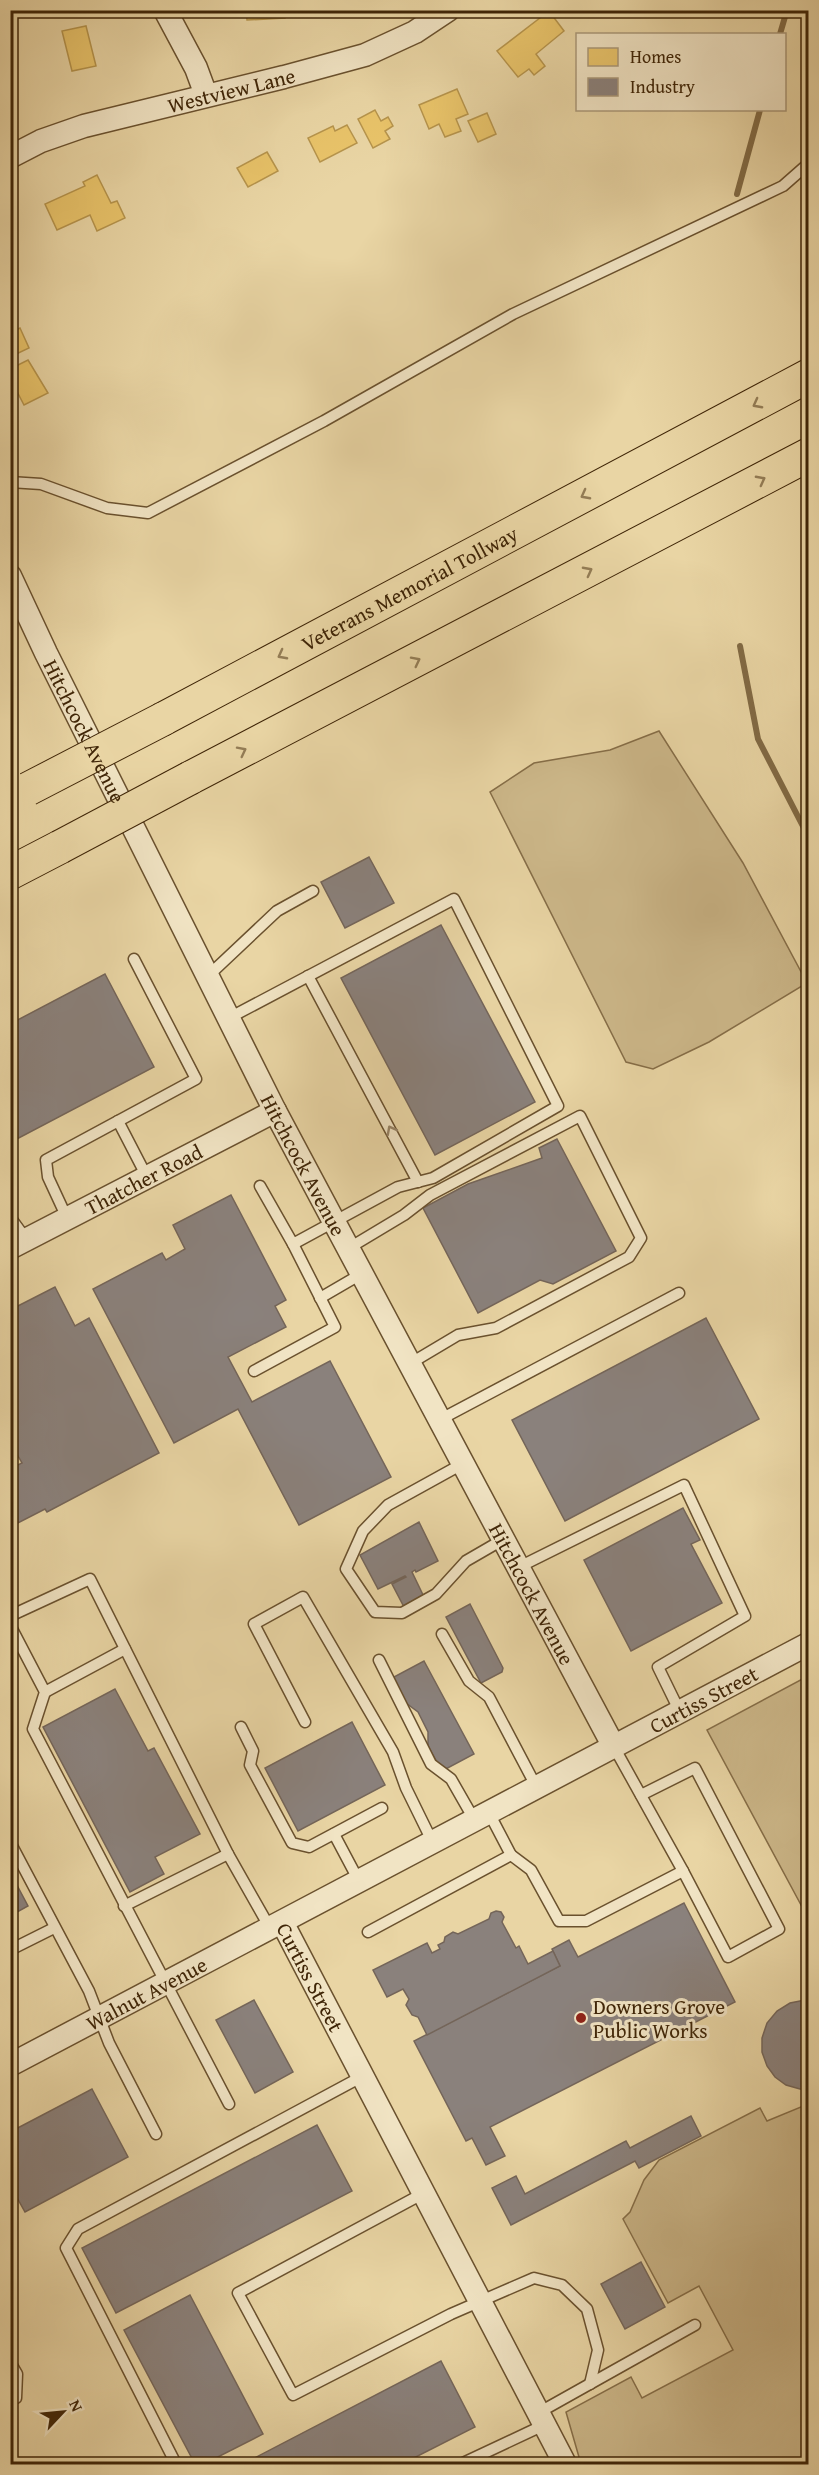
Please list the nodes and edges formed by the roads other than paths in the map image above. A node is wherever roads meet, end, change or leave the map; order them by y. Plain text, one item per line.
1 (165, 10) edge
2 (448, 10) edge
3 (206, 95) junction
4 (10, 157) edge
5 (808, 164) edge
6 (808, 376) edge
7 (808, 455) edge
8 (10, 482) edge
9 (10, 576) edge
10 (19, 794) edge
11 (10, 873) edge
12 (313, 891) dead end
13 (134, 958) dead end
14 (208, 976) junction
15 (308, 976) junction
16 (229, 1018) junction
17 (275, 1111) junction
18 (118, 1121) junction
19 (147, 1177) junction
20 (418, 1182) junction
21 (260, 1186) dead end
22 (10, 1217) edge
23 (67, 1218) junction
24 (335, 1222) junction
25 (18, 1244) edge
26 (293, 1244) junction
27 (350, 1248) junction
28 (363, 1273) junction
29 (679, 1293) dead end
30 (320, 1298) junction
31 (411, 1363) junction
32 (254, 1371) dead end
33 (441, 1419) junction
34 (464, 1463) junction
35 (504, 1539) junction
36 (519, 1567) junction
37 (10, 1616) edge
38 (10, 1625) edge
39 (442, 1634) dead end
40 (808, 1644) edge
41 (125, 1649) junction
42 (379, 1660) dead end
43 (45, 1692) junction
44 (680, 1712) junction
45 (305, 1722) dead end
46 (241, 1727) dead end
47 (614, 1747) junction
48 (537, 1788) junction
49 (641, 1795) junction
50 (381, 1808) dead end
51 (482, 1817) junction
52 (334, 1834) junction
53 (10, 1842) edge
54 (433, 1844) junction
55 (228, 1854) junction
56 (511, 1855) junction
57 (683, 1871) junction
58 (360, 1883) junction
59 (124, 1906) junction
60 (276, 1925) junction
61 (54, 1928) junction
62 (368, 1932) dead end
63 (10, 1950) edge
64 (166, 1983) junction
65 (99, 2019) junction
66 (12, 2060) edge
67 (363, 2076) junction
68 (229, 2104) dead end
69 (156, 2134) dead end
70 (425, 2193) junction
71 (481, 2301) junction
72 (695, 2325) dead end
73 (10, 2362) edge
74 (590, 2384) junction
75 (10, 2401) edge
76 (541, 2419) junction
77 (176, 2464) edge
78 (461, 2464) edge
79 (564, 2464) edge

1 - 3 street
2 - 3 street, Westview Lane
3 - 4 street, Westview Lane
5 - 8 lane
6 -> 10 highway, Veterans Memorial Tollway, bridge
11 -> 7 highway, bridge
9 - 14 street, Hitchcock Avenue
12 - 14 lane
13 - 18 lane
14 - 16 street, Hitchcock Avenue
15 - 16 lane
20 -> 15 lane
15 - 20 lane
16 - 17 street, Hitchcock Avenue
17 - 19 street, Thatcher Road
17 - 24 street, Hitchcock Avenue
18 - 19 lane
18 - 23 lane
19 - 23 street, Thatcher Road
20 - 24 lane
21 - 26 lane
22 - 25 lane
23 - 25 street, Thatcher Road
24 - 26 lane
24 - 27 street, Hitchcock Avenue
26 - 30 lane
27 - 28 street, Hitchcock Avenue
27 - 31 lane
28 - 30 lane
28 - 31 street, Hitchcock Avenue
29 - 33 lane
30 - 32 lane
31 - 33 street, Hitchcock Avenue
33 - 34 street, Hitchcock Avenue
34 - 35 street, Hitchcock Avenue
34 - 35 lane
35 - 36 street, Hitchcock Avenue
36 - 44 lane
36 - 47 street, Hitchcock Avenue
37 - 41 lane
38 - 43 lane
39 - 48 lane
40 - 44 street, Curtiss Street
41 - 43 lane
41 - 55 lane
42 - 51 lane
43 - 59 lane
44 - 47 street, Curtiss Street
45 - 54 lane
46 - 52 lane
47 - 48 street, Curtiss Street
47 - 49 lane
48 - 51 street, Curtiss Street
49 - 57 lane
49 - 57 lane
50 - 52 lane
51 - 54 street, Curtiss Street
51 - 56 lane
52 - 58 lane
53 - 61 lane
54 - 58 street, Curtiss Street
55 - 59 lane
55 - 60 lane
56 - 57 lane
56 - 62 lane
58 - 60 street, Curtiss Street
59 - 64 lane
60 - 64 street, Walnut Avenue
60 - 67 street, Curtiss Street
61 - 63 lane
61 - 65 lane
64 - 65 street, Walnut Avenue
64 - 68 lane
65 - 66 street, Walnut Avenue
65 - 69 lane
67 - 70 street, Curtiss Street
67 - 77 lane
70 - 71 street, Curtiss Street
70 - 71 lane
71 - 74 lane
71 - 76 street, Curtiss Street
72 - 74 lane
73 - 75 lane
74 - 76 lane
76 - 78 lane
76 - 79 street, Curtiss Street

